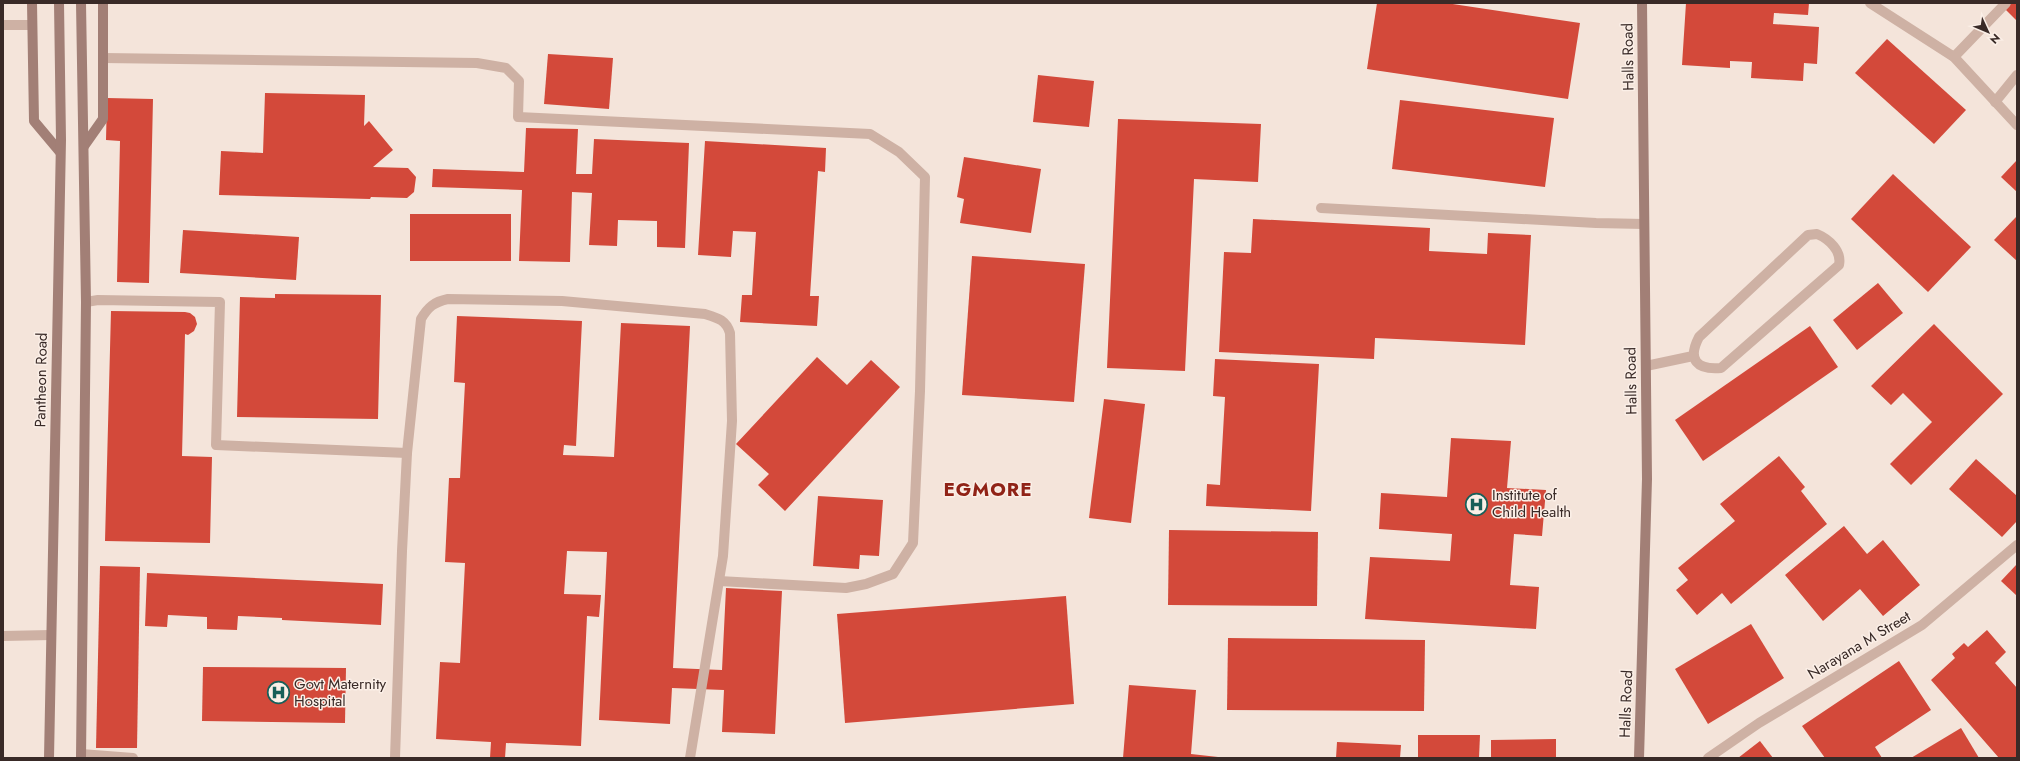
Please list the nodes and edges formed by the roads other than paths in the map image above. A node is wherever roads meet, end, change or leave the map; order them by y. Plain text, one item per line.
1 (32, 3) edge
2 (59, 3) edge
3 (81, 3) edge
4 (103, 3) edge
5 (1642, 3) edge
6 (1871, 3) edge
7 (2006, 3) edge
8 (3, 25) edge
9 (32, 25) junction
10 (1954, 57) junction
11 (103, 58) junction
12 (2017, 75) edge
13 (1995, 102) junction
14 (2017, 125) edge
15 (84, 146) junction
16 (60, 152) junction
17 (1321, 208) dead end
18 (1644, 224) junction
19 (86, 302) junction
20 (1693, 356) junction
21 (1646, 366) junction
22 (407, 453) junction
23 (2017, 546) edge
24 (719, 581) junction
25 (51, 635) junction
26 (3, 636) edge
27 (81, 756) edge
28 (49, 758) edge
29 (133, 758) edge
30 (395, 758) edge
31 (690, 758) edge
32 (1640, 758) edge
33 (1708, 758) edge

1 - 9 main road
2 - 16 main road, Pantheon Road
3 - 15 main road
4 - 11 main road
5 - 18 main road, Halls Road
6 - 10 street
7 - 10 street
8 - 9 street
9 - 16 main road
10 - 13 street
11 - 15 main road
11 - 24 street
12 - 13 street
13 - 14 street
15 - 19 main road
16 - 25 main road, Pantheon Road
17 - 18 street
18 - 21 main road, Halls Road
19 - 22 street
19 - 27 main road
20 - 20 street
20 - 21 street
21 - 32 main road, Halls Road
22 - 24 street
22 - 30 street
23 - 33 street, Narayana M Street
24 - 31 street
25 - 26 street
25 - 28 main road, Pantheon Road
27 - 29 street

